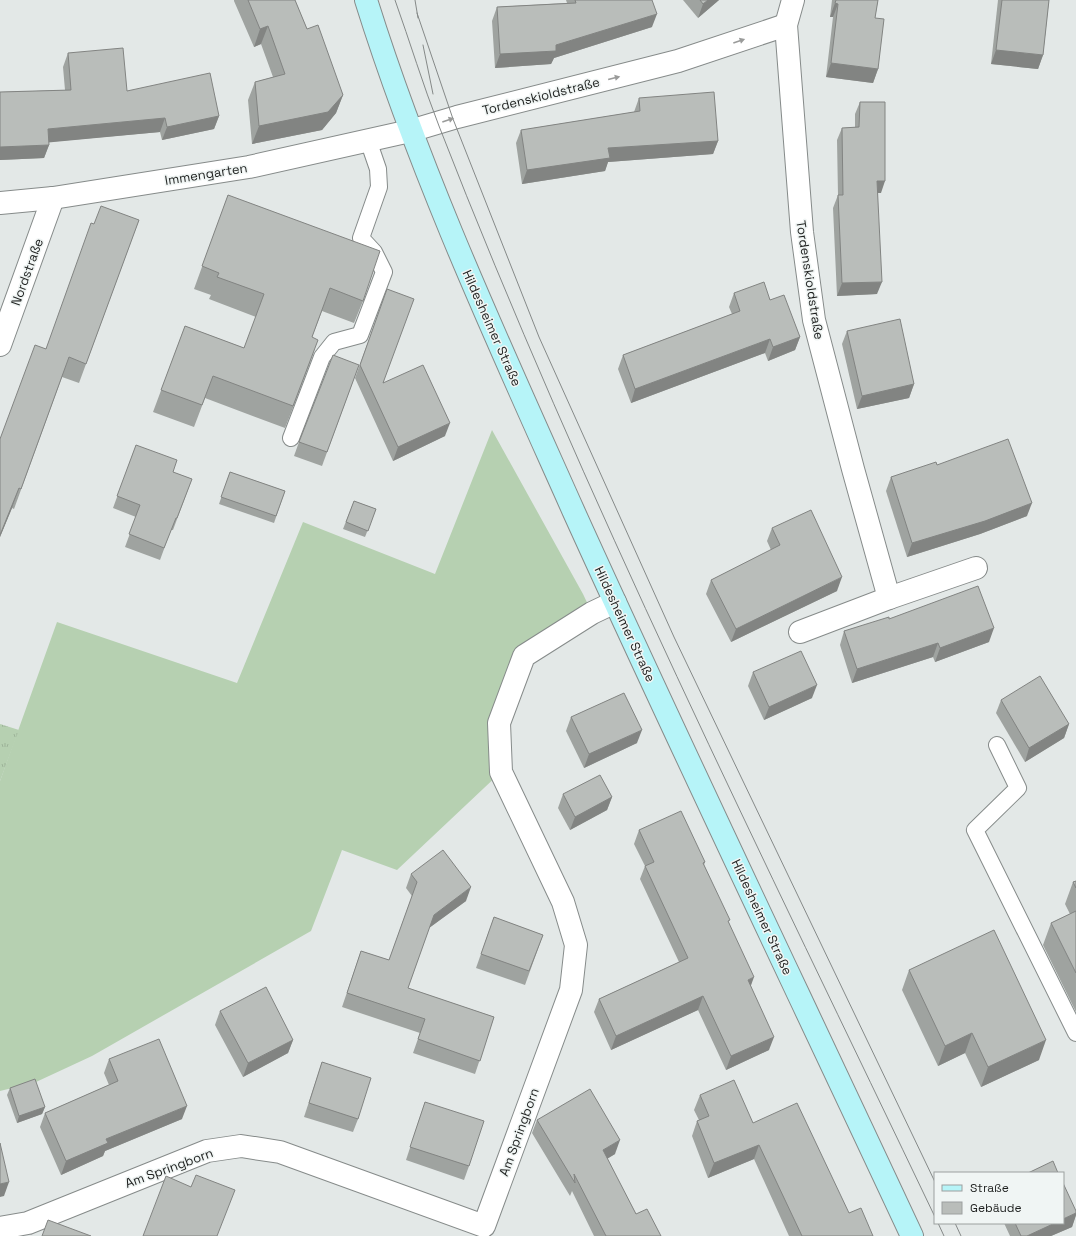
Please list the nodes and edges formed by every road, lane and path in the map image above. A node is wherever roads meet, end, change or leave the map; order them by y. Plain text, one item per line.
1 (366, 0) edge
2 (793, 0) edge
3 (786, 25) junction
4 (410, 131) junction
5 (368, 140) junction
6 (53, 198) junction
7 (0, 203) edge
8 (0, 345) edge
9 (291, 438) dead end
10 (976, 568) dead end
11 (889, 598) junction
12 (615, 602) junction
13 (800, 632) dead end
14 (997, 745) dead end
15 (1076, 1033) edge
16 (0, 1228) edge
17 (486, 1231) edge
18 (912, 1236) edge

1 - 4 street, Hildesheimer Straße
2 - 3 street, Tordenskioldstraße
4 -> 3 street, Tordenskioldstraße
3 - 11 street, Tordenskioldstraße
4 - 5 street, Immengarten
4 - 12 street, Hildesheimer Straße
5 - 6 street, Immengarten
5 - 9 lane
6 - 7 street, Immengarten
6 - 8 street, Nordstraße
10 - 11 street
11 - 13 street
12 - 17 street, Am Springborn
12 - 18 street, Hildesheimer Straße
14 - 15 lane
16 - 17 street, Am Springborn

